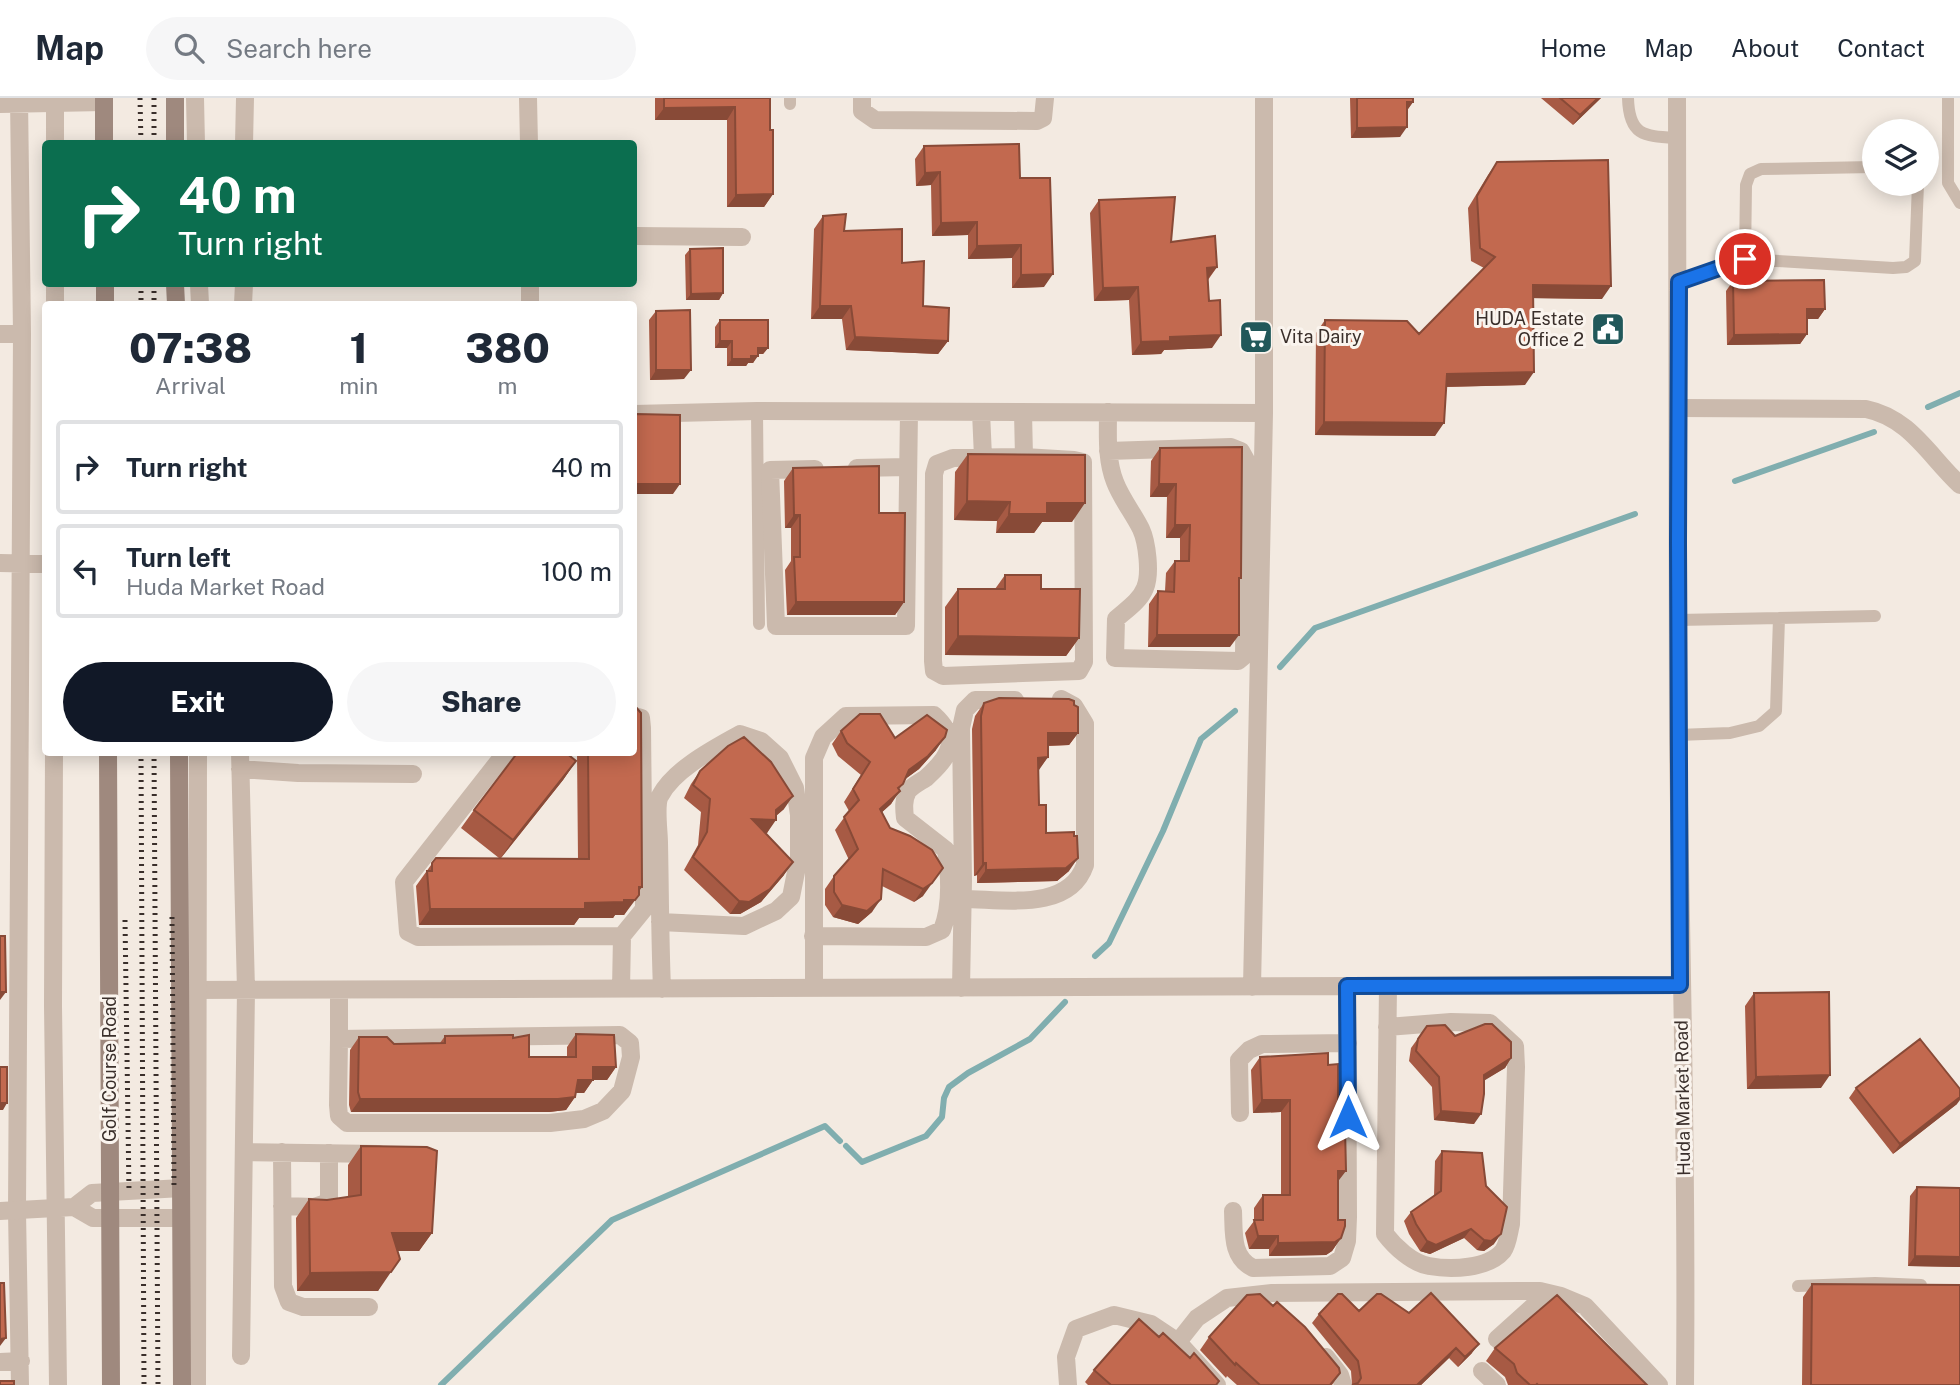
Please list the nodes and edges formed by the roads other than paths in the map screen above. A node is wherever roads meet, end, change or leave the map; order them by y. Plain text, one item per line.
1 (175, 98) edge
2 (195, 98) edge
3 (245, 98) edge
4 (528, 98) edge
5 (862, 98) edge
6 (1045, 98) edge
7 (1264, 98) edge
8 (1628, 98) edge
9 (1677, 98) edge
10 (1948, 98) edge
11 (104, 100) edge
12 (19, 101) edge
13 (55, 101) edge
14 (0, 104) edge
15 (1677, 138) junction
16 (55, 140) edge
17 (104, 140) edge
18 (175, 140) edge
19 (196, 140) edge
20 (244, 140) edge
21 (529, 140) edge
22 (1862, 167) edge
23 (1917, 196) edge
24 (1960, 203) edge
25 (637, 236) edge
26 (743, 237) dead end
27 (1745, 259) junction
28 (1679, 282) junction
29 (0, 334) edge
30 (22, 334) junction
31 (1679, 408) junction
32 (757, 411) junction
33 (909, 412) junction
34 (981, 412) junction
35 (1023, 412) junction
36 (1108, 412) junction
37 (1264, 413) junction
38 (637, 414) edge
39 (1108, 451) junction
40 (983, 457) junction
41 (1024, 457) junction
42 (908, 467) junction
43 (1960, 485) edge
44 (0, 563) edge
45 (20, 564) junction
46 (42, 564) edge
47 (1875, 616) dead end
48 (1779, 618) junction
49 (1678, 620) junction
50 (759, 624) dead end
51 (637, 717) edge
52 (1678, 735) junction
53 (54, 756) edge
54 (108, 756) edge
55 (179, 756) edge
56 (198, 756) edge
57 (503, 756) edge
58 (240, 761) edge
59 (413, 774) dead end
60 (963, 899) junction
61 (660, 922) junction
62 (622, 936) junction
63 (813, 936) junction
64 (1680, 985) junction
65 (1347, 986) junction
66 (1388, 986) junction
67 (1252, 987) junction
68 (814, 988) junction
69 (961, 988) junction
70 (621, 989) junction
71 (662, 989) junction
72 (189, 990) junction
73 (246, 990) junction
74 (339, 990) junction
75 (1387, 1027) junction
76 (339, 1039) junction
77 (1348, 1043) junction
78 (1240, 1113) dead end
79 (8, 1125) edge
80 (244, 1152) junction
81 (282, 1152) junction
82 (329, 1153) junction
83 (392, 1154) edge
84 (182, 1188) junction
85 (109, 1192) junction
86 (282, 1206) junction
87 (74, 1207) junction
88 (56, 1208) junction
89 (8, 1211) edge
90 (1233, 1211) dead end
91 (109, 1218) junction
92 (182, 1218) junction
93 (1798, 1286) dead end
94 (1936, 1286) edge
95 (1272, 1293) junction
96 (1548, 1293) junction
97 (369, 1307) dead end
98 (1289, 1313) edge
99 (1497, 1339) dead end
100 (1178, 1342) junction
101 (1315, 1344) edge
102 (241, 1356) dead end
103 (21, 1361) junction
104 (0, 1362) edge
105 (1482, 1371) dead end
106 (20, 1385) edge
107 (58, 1385) edge
108 (111, 1385) edge
109 (182, 1385) edge
110 (197, 1385) edge
111 (1068, 1385) edge
112 (1217, 1385) edge
113 (1343, 1385) edge
114 (1497, 1385) edge
115 (1659, 1385) edge
116 (1685, 1385) edge

1 - 18 main road
2 - 19 street
3 - 20 street
4 - 21 street
5 - 6 street
7 - 37 street
8 - 15 lane
9 - 15 street, Huda Market Road
10 - 24 lane
11 - 13 street
11 - 17 main road
12 - 13 street
12 - 14 street
12 - 30 street
13 - 16 street
15 - 28 street, Huda Market Road
22 - 27 lane
23 - 27 lane
25 - 26 street
27 - 28 lane
28 - 31 street, Huda Market Road
29 - 30 street
30 - 45 street
31 - 43 street
31 - 49 street, Huda Market Road
32 - 33 street
32 - 38 street
32 - 50 lane
33 - 34 street
33 - 42 street
34 - 35 street
34 - 40 street
35 - 36 street
35 - 41 street
36 - 37 street
36 - 39 street
37 - 67 street
39 - 39 street
40 - 41 street
40 - 41 street
42 - 42 street
44 - 45 street
45 - 46 street
45 - 79 street
47 - 48 lane
48 - 49 lane
48 - 52 lane
49 - 52 street, Huda Market Road
51 - 62 street
52 - 64 street, Huda Market Road
53 - 88 street
54 - 85 main road, Golf Course Road
55 - 72 main road
56 - 72 street
57 - 62 street
58 - 59 street
58 - 73 street
60 - 60 street
60 - 69 street
61 - 61 street
61 - 71 street
62 - 70 street
63 - 63 street
63 - 68 street
64 - 66 street
64 - 116 street, Huda Market Road
65 - 66 street
65 - 67 street
65 - 77 street
66 - 75 street
67 - 69 street
68 - 69 street
68 - 71 street
70 - 71 street
70 - 74 street
72 - 73 street
72 - 84 main road
72 - 110 street
73 - 74 street
73 - 80 street
74 - 76 street
75 - 75 street
76 - 76 street
77 - 78 street
77 - 90 street
79 - 89 street
80 - 81 street
80 - 102 street
81 - 82 street
81 - 86 street
82 - 83 street
82 - 86 street
84 - 85 street
84 - 92 main road
85 - 87 street
85 - 91 main road, Golf Course Road
86 - 97 street
87 - 88 street
87 - 91 street
88 - 89 street
88 - 107 street
89 - 103 street
91 - 92 street
91 - 108 main road, Golf Course Road
92 - 109 main road
93 - 94 lane
95 - 96 street
95 - 98 street
95 - 100 street
96 - 99 street
96 - 115 street
100 - 111 street
100 - 112 street
101 - 113 street
103 - 104 street
103 - 106 street
105 - 114 street

